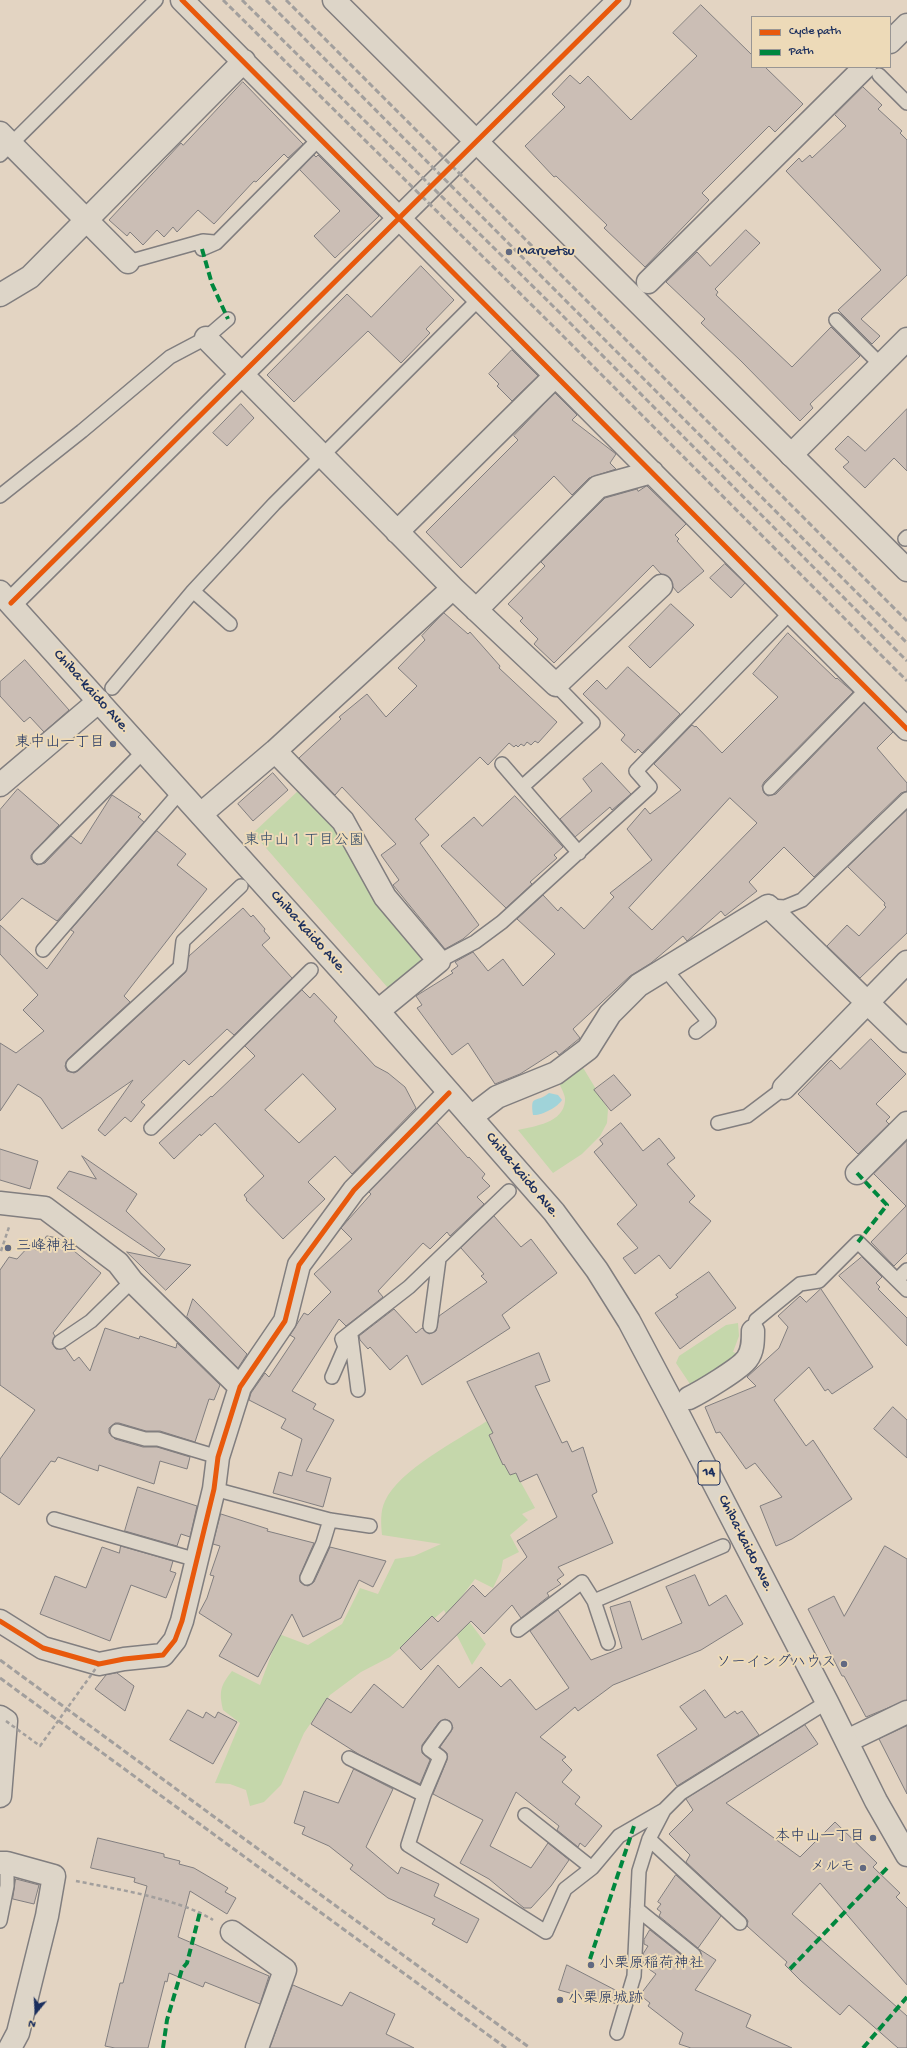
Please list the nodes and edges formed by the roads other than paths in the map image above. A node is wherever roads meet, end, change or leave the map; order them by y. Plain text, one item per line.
1 (156, 0) edge
2 (182, 0) edge
3 (334, 0) edge
4 (619, 0) edge
5 (907, 25) edge
6 (891, 41) edge
7 (244, 61) junction
8 (872, 71) edge
9 (907, 103) edge
10 (319, 139) junction
11 (475, 142) junction
12 (4, 144) edge
13 (398, 219) junction
14 (87, 220) junction
15 (216, 243) junction
16 (202, 249) dead end
17 (128, 262) joint
18 (648, 282) dead end
19 (0, 294) edge
20 (479, 299) junction
21 (228, 318) dead end
22 (836, 320) dead end
23 (206, 338) junction
24 (907, 339) edge
25 (881, 365) junction
26 (241, 374) junction
27 (555, 376) junction
28 (321, 455) junction
29 (791, 455) junction
30 (652, 472) junction
31 (0, 496) edge
32 (397, 532) junction
33 (907, 570) edge
34 (661, 586) dead end
35 (453, 588) junction
36 (193, 591) junction
37 (6, 598) edge
38 (476, 610) junction
39 (790, 613) junction
40 (230, 624) dead end
41 (556, 685) junction
42 (867, 690) junction
43 (106, 694) junction
44 (907, 729) edge
45 (144, 751) junction
46 (275, 751) junction
47 (502, 764) dead end
48 (0, 785) edge
49 (522, 786) junction
50 (770, 788) dead end
51 (180, 792) junction
52 (907, 799) edge
53 (201, 814) junction
54 (579, 853) junction
55 (39, 857) dead end
56 (242, 886) dead end
57 (768, 906) junction
58 (43, 950) dead end
59 (439, 961) junction
60 (907, 962) edge
61 (665, 969) junction
62 (311, 970) dead end
63 (868, 1003) junction
64 (378, 1011) junction
65 (696, 1032) dead end
66 (907, 1041) edge
67 (73, 1065) dead end
68 (784, 1088) joint
69 (449, 1093) junction
70 (471, 1117) junction
71 (718, 1123) dead end
72 (907, 1123) edge
73 (151, 1128) dead end
74 (857, 1173) dead end
75 (509, 1192) dead end
76 (0, 1203) edge
77 (439, 1259) junction
78 (907, 1270) edge
79 (897, 1280) junction
80 (132, 1281) junction
81 (907, 1290) edge
82 (430, 1326) dead end
83 (350, 1331) junction
84 (753, 1332) joint
85 (60, 1342) dead end
86 (332, 1377) dead end
87 (240, 1387) junction
88 (358, 1390) dead end
89 (689, 1398) dead end
90 (117, 1431) dead end
91 (218, 1457) junction
92 (214, 1489) junction
93 (54, 1520) dead end
94 (330, 1520) junction
95 (370, 1526) dead end
96 (723, 1546) dead end
97 (197, 1560) junction
98 (307, 1578) dead end
99 (594, 1601) junction
100 (0, 1621) edge
101 (518, 1630) dead end
102 (608, 1643) dead end
103 (827, 1702) junction
104 (907, 1712) edge
105 (3, 1719) edge
106 (445, 1727) dead end
107 (846, 1741) junction
108 (349, 1758) dead end
109 (424, 1795) junction
110 (0, 1796) edge
111 (664, 1810) junction
112 (525, 1815) dead end
113 (649, 1839) junction
114 (907, 1855) edge
115 (3, 1863) edge
116 (592, 1868) junction
117 (637, 1909) junction
118 (0, 1921) edge
119 (740, 1923) dead end
120 (232, 1932) road end
121 (694, 1955) dead end
122 (617, 2034) dead end
123 (10, 2048) edge
124 (257, 2048) edge

1 - 12 lane
2 - 7 main road
3 - 11 main road
4 - 11 main road
5 - 6 main road
7 - 10 main road
7 - 14 main road
8 - 9 lane
8 - 18 main road
10 - 13 main road
10 - 15 lane
11 - 13 main road
11 - 29 main road
12 - 14 main road
13 - 20 main road
13 - 26 main road
14 - 17 main road
14 - 19 main road
15 - 16 lane
15 - 17 lane
20 - 27 main road
20 - 28 lane
21 - 23 lane
22 - 25 lane
23 - 26 main road
23 - 31 lane
24 - 25 main road
25 - 29 main road
26 - 28 main road
26 - 37 main road
27 - 30 main road
27 - 32 main road
28 - 32 main road
28 - 36 lane
29 - 33 main road
30 - 38 main road
30 - 39 main road
32 - 35 main road
34 - 41 main road
35 - 38 main road
35 - 46 main road
36 - 40 lane
36 - 43 lane
37 - 43 main road, Chiba-kaido Ave. / 14
38 - 41 main road
39 - 42 main road
39 - 54 lane
41 - 49 lane
42 - 44 main road
42 - 50 lane
43 - 45 main road, Chiba-kaido Ave. / 14
43 - 48 main road
45 - 51 main road, Chiba-kaido Ave. / 14
45 - 55 lane
46 - 53 main road
46 - 59 main road
47 - 49 lane
49 - 54 lane
51 - 53 main road, Chiba-kaido Ave. / 14
51 - 58 lane
52 - 57 lane
53 - 64 main road, Chiba-kaido Ave. / 14
54 - 59 lane
56 - 67 lane
57 - 61 main road
57 - 63 main road
59 - 64 main road
60 - 63 main road
61 - 65 lane
61 - 70 main road
62 - 73 lane
63 - 66 main road
63 - 68 main road
64 - 69 main road, Chiba-kaido Ave. / 14
68 - 71 lane
69 - 70 main road, Chiba-kaido Ave. / 14
69 - 87 main road
70 - 103 main road, Chiba-kaido Ave. / 14
72 - 74 main road
75 - 77 lane
76 - 80 main road
77 - 82 lane
77 - 83 lane
78 - 79 lane
79 - 81 lane
79 - 84 lane
80 - 85 lane
80 - 87 main road
83 - 86 lane
83 - 88 lane
84 - 89 main road
87 - 91 main road
90 - 91 lane
91 - 92 main road
92 - 94 lane
92 - 97 main road
93 - 97 lane
94 - 95 lane
94 - 98 lane
96 - 99 lane
97 - 100 main road
99 - 101 lane
99 - 102 lane
103 - 107 main road, Chiba-kaido Ave. / 14
103 - 111 lane
104 - 107 main road
105 - 110 main road
106 - 109 lane
107 - 114 main road, Chiba-kaido Ave. / 14
108 - 109 lane
109 - 116 lane
111 - 113 lane
111 - 116 lane
112 - 116 lane
113 - 117 lane
113 - 119 lane
115 - 118 lane
115 - 123 main road
117 - 121 lane
117 - 122 lane
120 - 124 main road

